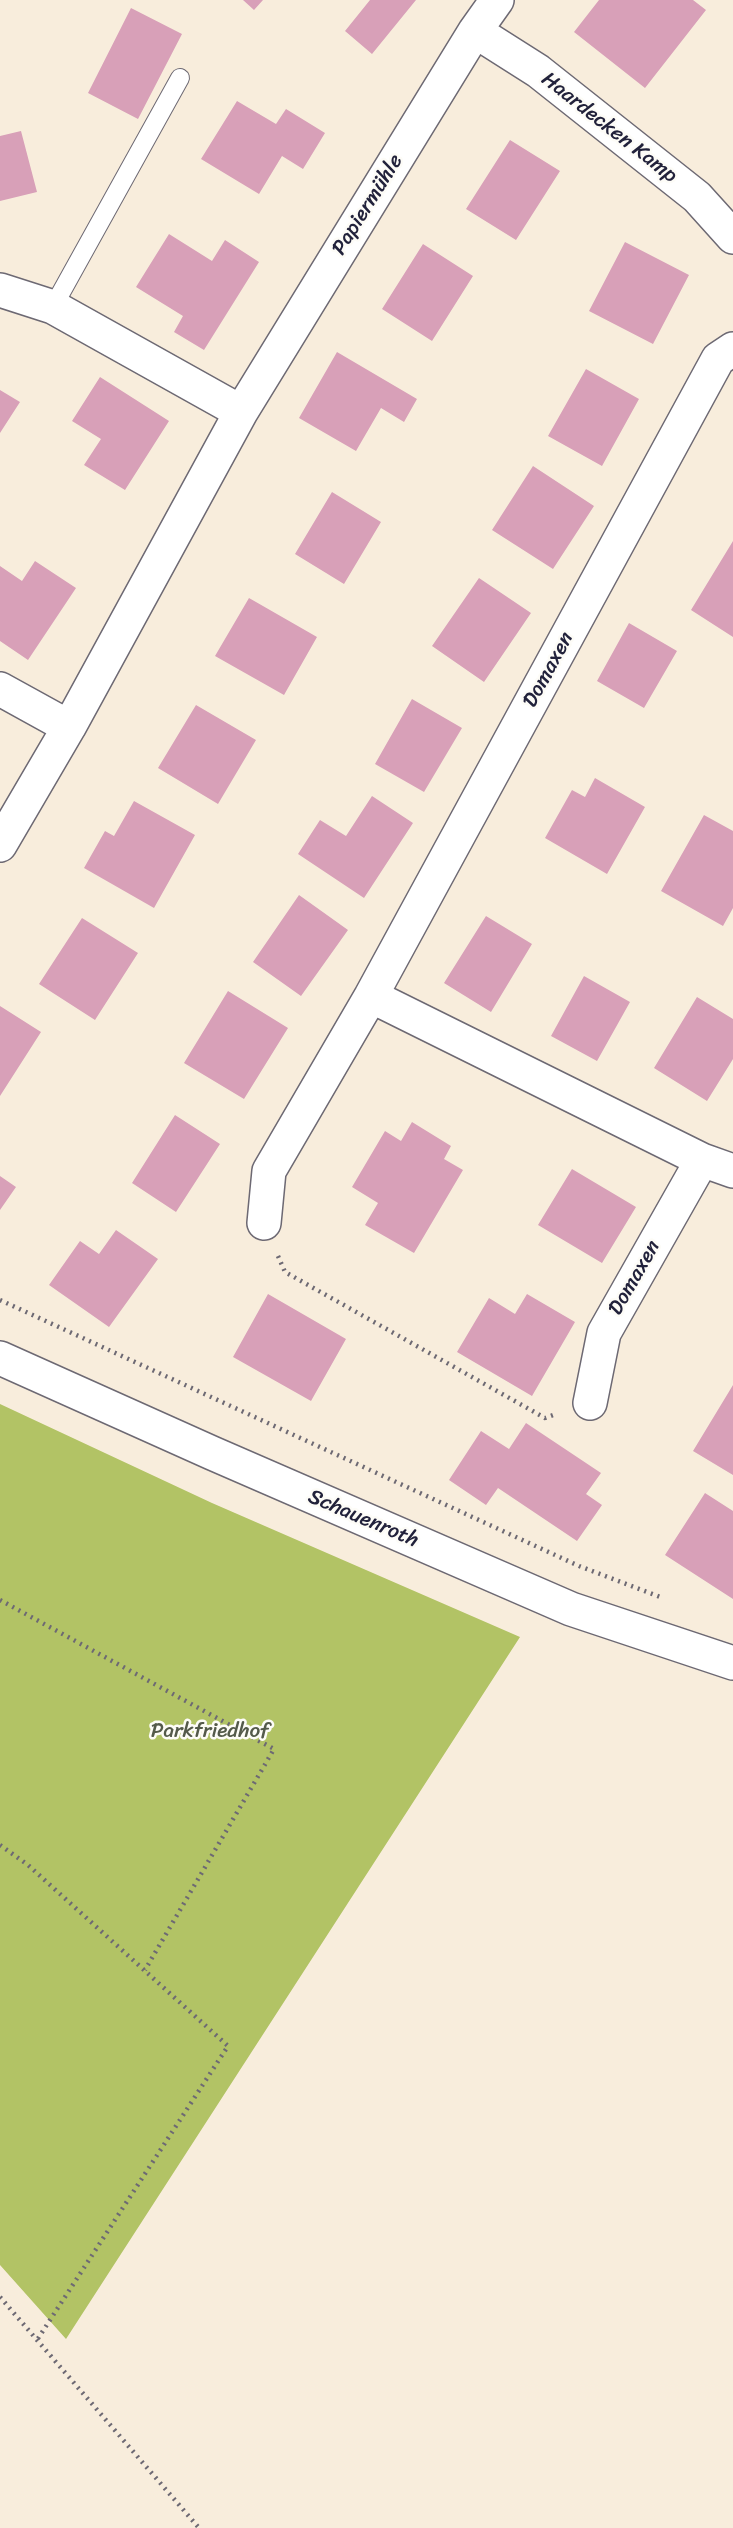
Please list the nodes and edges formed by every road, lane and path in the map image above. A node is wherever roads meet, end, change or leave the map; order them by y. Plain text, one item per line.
1 (497, 0) edge
2 (475, 31) junction
3 (180, 78) dead end
4 (733, 237) edge
5 (0, 290) edge
6 (53, 307) junction
7 (733, 349) edge
8 (241, 412) junction
9 (0, 689) edge
10 (69, 727) junction
11 (0, 845) edge
12 (370, 996) junction
13 (702, 1160) junction
14 (733, 1171) edge
15 (264, 1223) joint
16 (0, 1300) edge
17 (0, 1357) edge
18 (590, 1403) joint
19 (0, 1600) edge
20 (669, 1600) dead end
21 (733, 1663) edge
22 (0, 1845) edge
23 (145, 1970) junction
24 (0, 2297) edge
25 (37, 2340) junction
26 (200, 2528) edge

1 - 2 street, Papiermühle
2 - 4 street, Haardecken Kamp
2 - 8 street, Papiermühle
3 - 6 lane
5 - 6 street
6 - 8 street
7 - 12 street, Domaxen
8 - 10 street, Papiermühle
9 - 10 street
10 - 11 street, Papiermühle
12 - 13 street
12 - 15 street, Domaxen
13 - 14 street
13 - 18 street, Domaxen
15 - 18 path
16 - 20 path
17 - 21 street, Schauenroth
19 - 23 path
22 - 23 path
23 - 25 path
24 - 25 path
25 - 26 path

